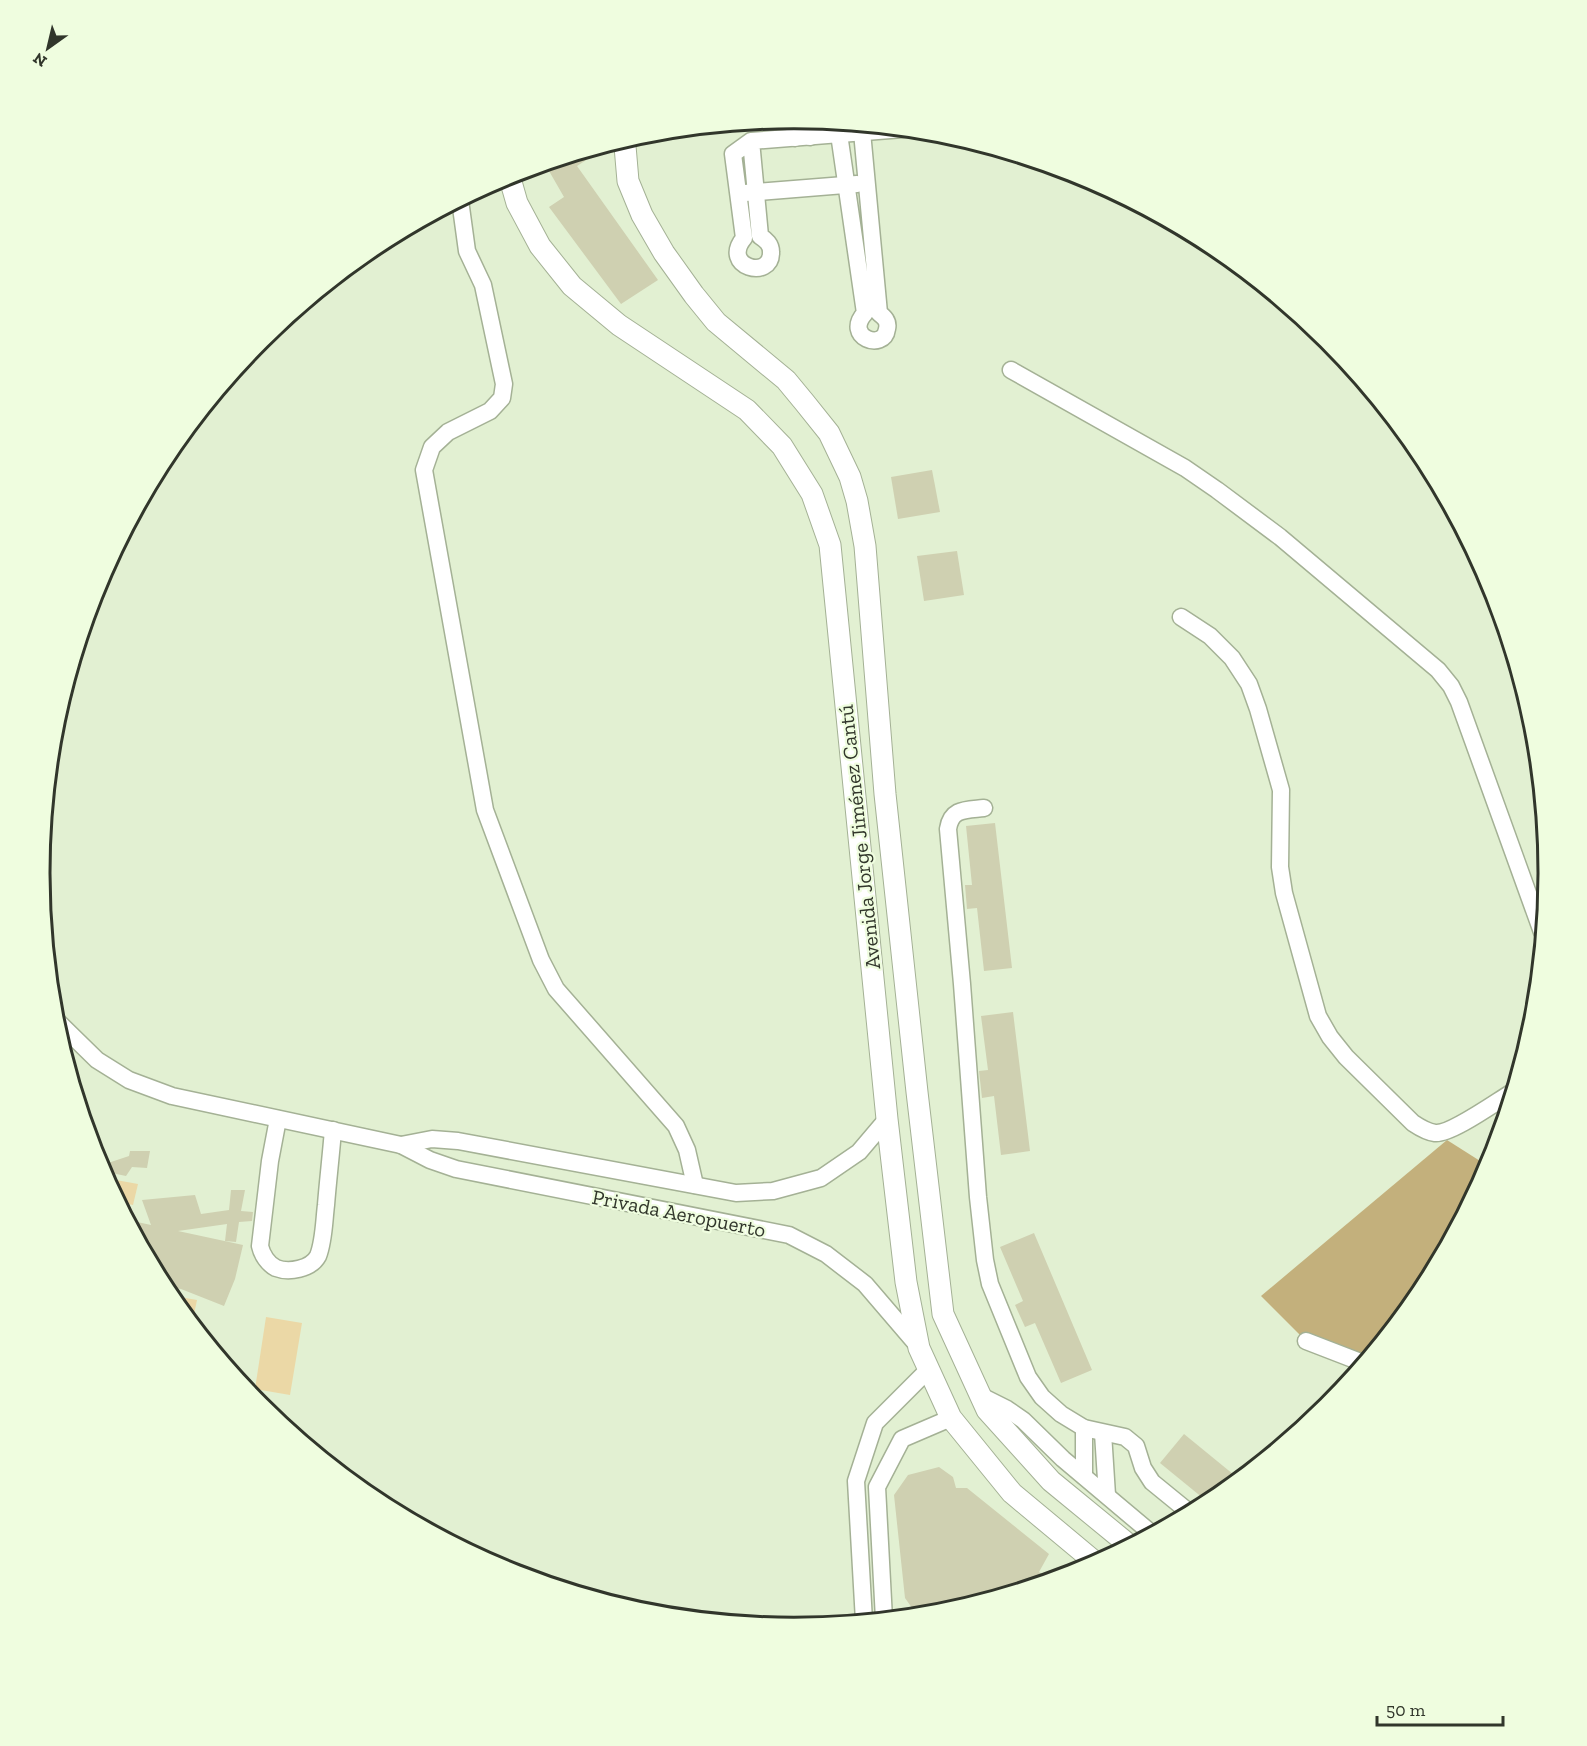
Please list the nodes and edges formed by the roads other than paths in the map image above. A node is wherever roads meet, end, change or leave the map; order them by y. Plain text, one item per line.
1 (804, 132) edge
2 (858, 132) edge
3 (862, 132) edge
4 (839, 134) junction
5 (625, 148) edge
6 (867, 183) junction
7 (512, 185) edge
8 (846, 185) junction
9 (461, 208) edge
10 (872, 243) junction
11 (855, 245) junction
12 (1011, 370) dead end
13 (1181, 617) dead end
14 (984, 807) dead end
15 (1536, 916) edge
16 (67, 1031) edge
17 (1502, 1098) edge
18 (278, 1119) junction
19 (887, 1119) junction
20 (333, 1130) junction
21 (401, 1145) junction
22 (695, 1185) junction
23 (1306, 1341) dead end
24 (919, 1348) junction
25 (1356, 1360) edge
26 (929, 1368) junction
27 (981, 1396) junction
28 (951, 1418) junction
29 (1084, 1428) junction
30 (1103, 1433) junction
31 (1084, 1476) junction
32 (1107, 1495) junction
33 (1182, 1507) edge
34 (1146, 1528) edge
35 (1123, 1540) edge
36 (1087, 1556) edge
37 (885, 1612) edge
38 (864, 1613) edge

1 - 4 street
1 - 8 street
2 - 4 street
3 - 6 street
4 - 8 street
5 - 27 main road, Avenida Jorge Jiménez Cantú
6 - 8 street
6 - 10 street
7 - 19 main road, Avenida Jorge Jiménez Cantú
8 - 11 street
9 - 22 street
10 - 11 street
10 - 11 street
12 - 15 street
13 - 17 street
14 - 29 street
16 - 18 street, Privada Aeropuerto
18 - 20 street, Privada Aeropuerto
18 - 20 street
19 - 22 street, Privada Aeropuerto
19 - 24 main road, Avenida Jorge Jiménez Cantú
20 - 21 street, Privada Aeropuerto
21 - 22 street, Privada Aeropuerto
21 - 24 street, Privada Aeropuerto
23 - 25 street
24 - 26 main road, Avenida Jorge Jiménez Cantú
26 - 28 main road, Avenida Jorge Jiménez Cantú
26 - 38 street
27 - 31 street
27 - 35 main road, Avenida Jorge Jiménez Cantú
28 - 36 main road, Avenida Jorge Jiménez Cantú
28 - 37 street
29 - 30 street
29 - 31 street
30 - 32 street
30 - 33 street
31 - 32 street
32 - 34 street

